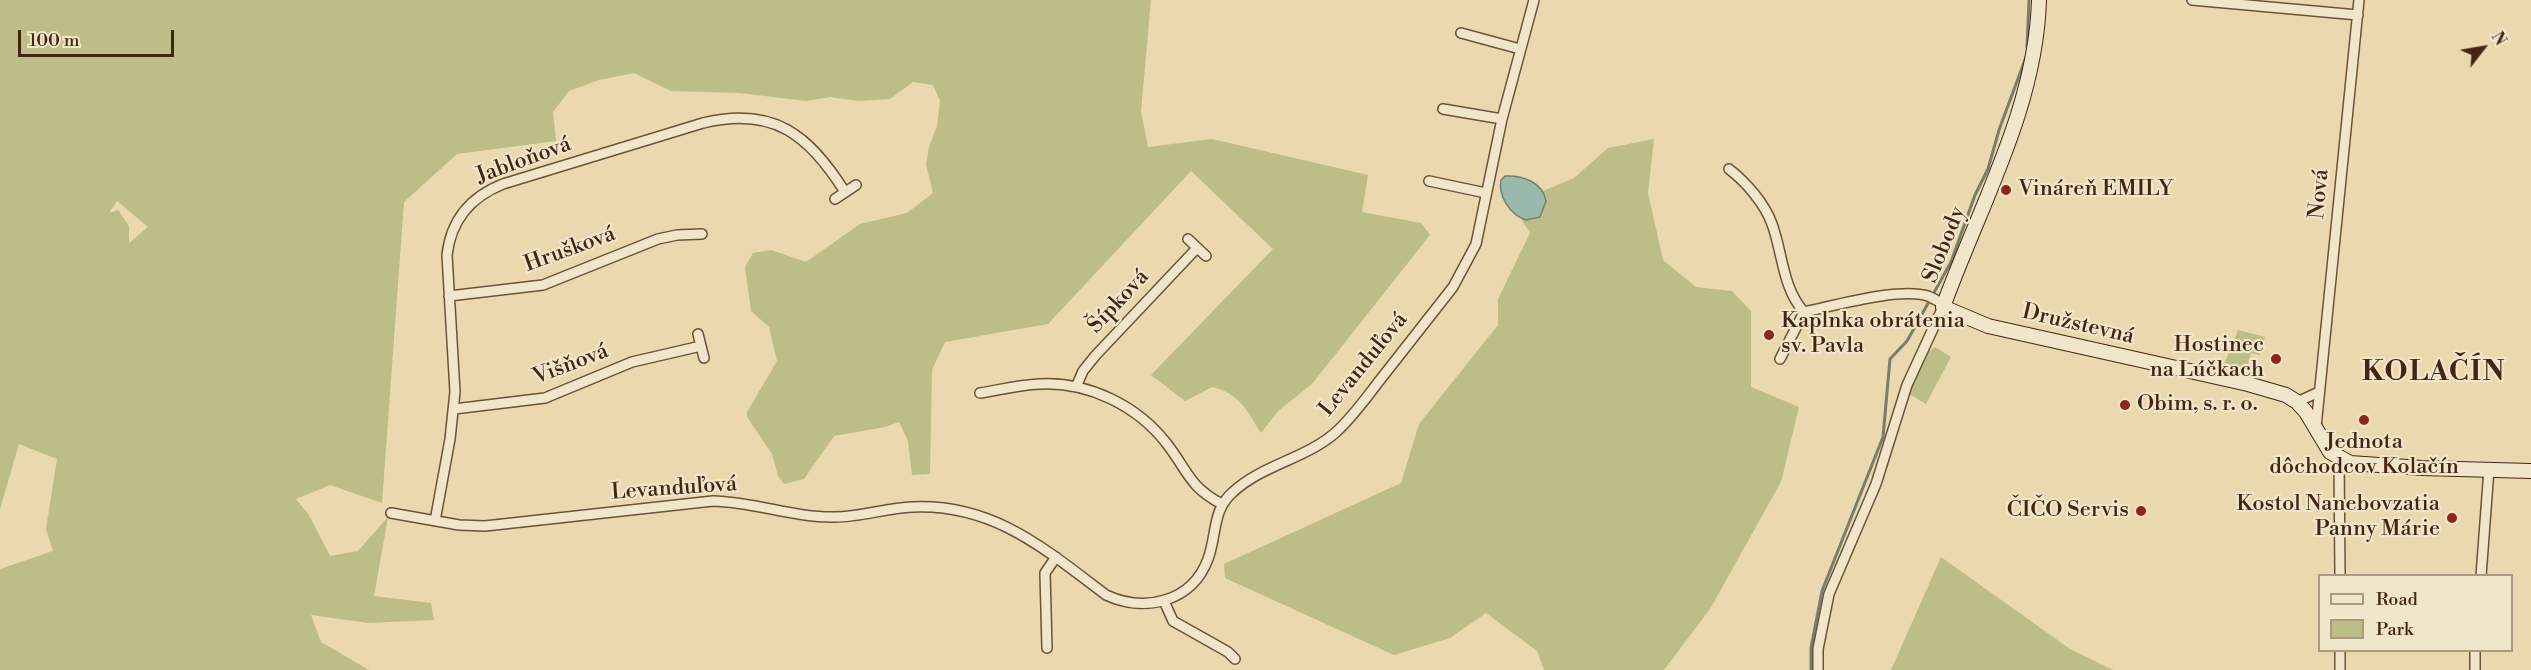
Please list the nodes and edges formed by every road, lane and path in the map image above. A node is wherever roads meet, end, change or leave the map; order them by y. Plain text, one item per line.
1 (1533, 0) edge
2 (2039, 0) edge
3 (2192, 0) edge
4 (2360, 0) edge
5 (2358, 15) junction
6 (1461, 33) dead end
7 (1520, 49) junction
8 (1443, 109) dead end
9 (1502, 119) junction
10 (1729, 169) dead end
11 (1429, 181) dead end
12 (856, 185) dead end
13 (845, 192) junction
14 (1486, 193) junction
15 (835, 199) dead end
16 (702, 234) dead end
17 (1188, 239) dead end
18 (1197, 248) junction
19 (1206, 256) dead end
20 (449, 296) junction
21 (1937, 302) junction
22 (1804, 312) junction
23 (698, 334) dead end
24 (701, 346) junction
25 (704, 358) dead end
26 (1780, 359) dead end
27 (1076, 387) junction
28 (2319, 392) junction
29 (980, 393) dead end
30 (2297, 402) junction
31 (454, 409) junction
32 (2316, 429) junction
33 (2339, 459) junction
34 (2489, 469) junction
35 (2531, 471) edge
36 (1222, 504) junction
37 (391, 513) dead end
38 (435, 521) junction
39 (1056, 557) junction
40 (2340, 574) edge
41 (2481, 574) edge
42 (1164, 602) junction
43 (1047, 648) dead end
44 (2340, 652) edge
45 (2475, 652) edge
46 (1235, 659) dead end
47 (1818, 670) edge
48 (2340, 670) edge
49 (2475, 670) edge

1 - 7 street, Levanduľová
2 - 21 street, Slobody
3 - 5 street
4 - 5 street, Nová
5 - 28 street, Nová
6 - 7 street
7 - 9 street, Levanduľová
8 - 9 street
9 - 14 street, Levanduľová
10 - 22 street
11 - 14 street
12 - 13 street
13 - 15 street
13 - 20 street, Jabloňová
14 - 36 street, Levanduľová
16 - 20 street, Hrušková
17 - 18 street
18 - 19 street
18 - 27 street, Šípková
20 - 31 street, Jabloňová
21 - 22 street, Družstevná
21 - 30 street, Družstevná
21 - 47 street, Slobody
22 - 26 street
23 - 24 street
24 - 25 street
24 - 31 street, Višňová
27 - 29 street
27 - 36 street
28 - 30 street
28 - 32 street, Nová
30 - 32 street
31 - 38 street, Jabloňová
32 - 33 street
33 - 34 street
33 - 40 street
34 - 35 street
34 - 41 street
36 - 42 street, Levanduľová
37 - 38 street, Levanduľová
38 - 39 street, Levanduľová
39 - 42 street, Levanduľová
39 - 43 street
42 - 46 street
44 - 48 street
45 - 49 street

